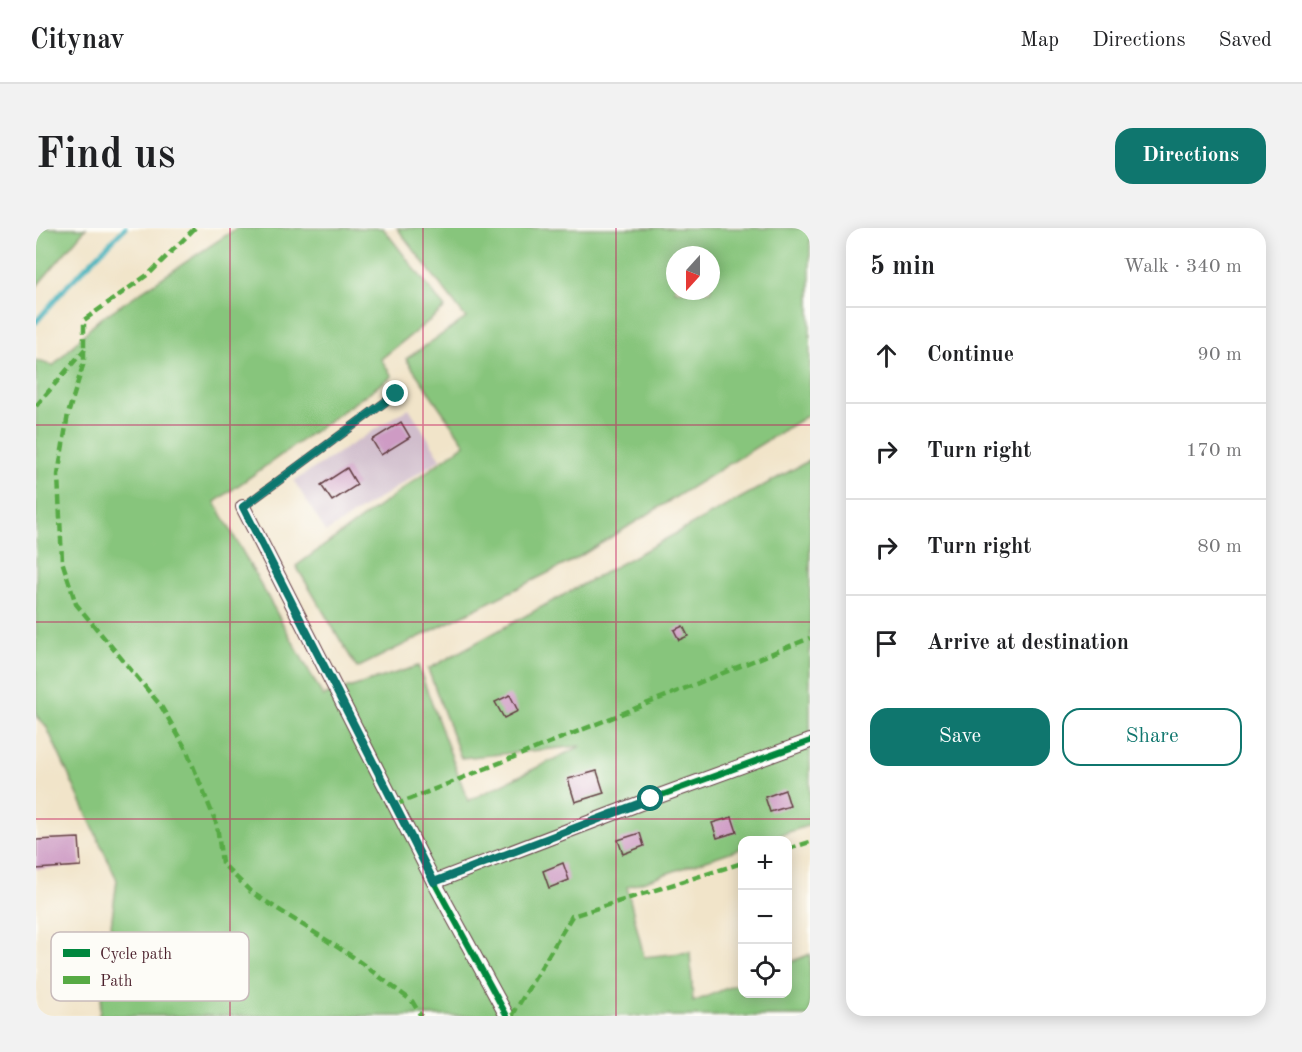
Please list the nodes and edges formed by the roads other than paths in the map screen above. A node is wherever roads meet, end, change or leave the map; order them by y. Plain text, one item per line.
1 (396, 394) dead end
2 (243, 507) joint
3 (810, 741) edge
4 (434, 882) junction
5 (507, 1016) edge

1 - 2 lane
2 - 4 street
3 - 4 street
4 - 5 street

